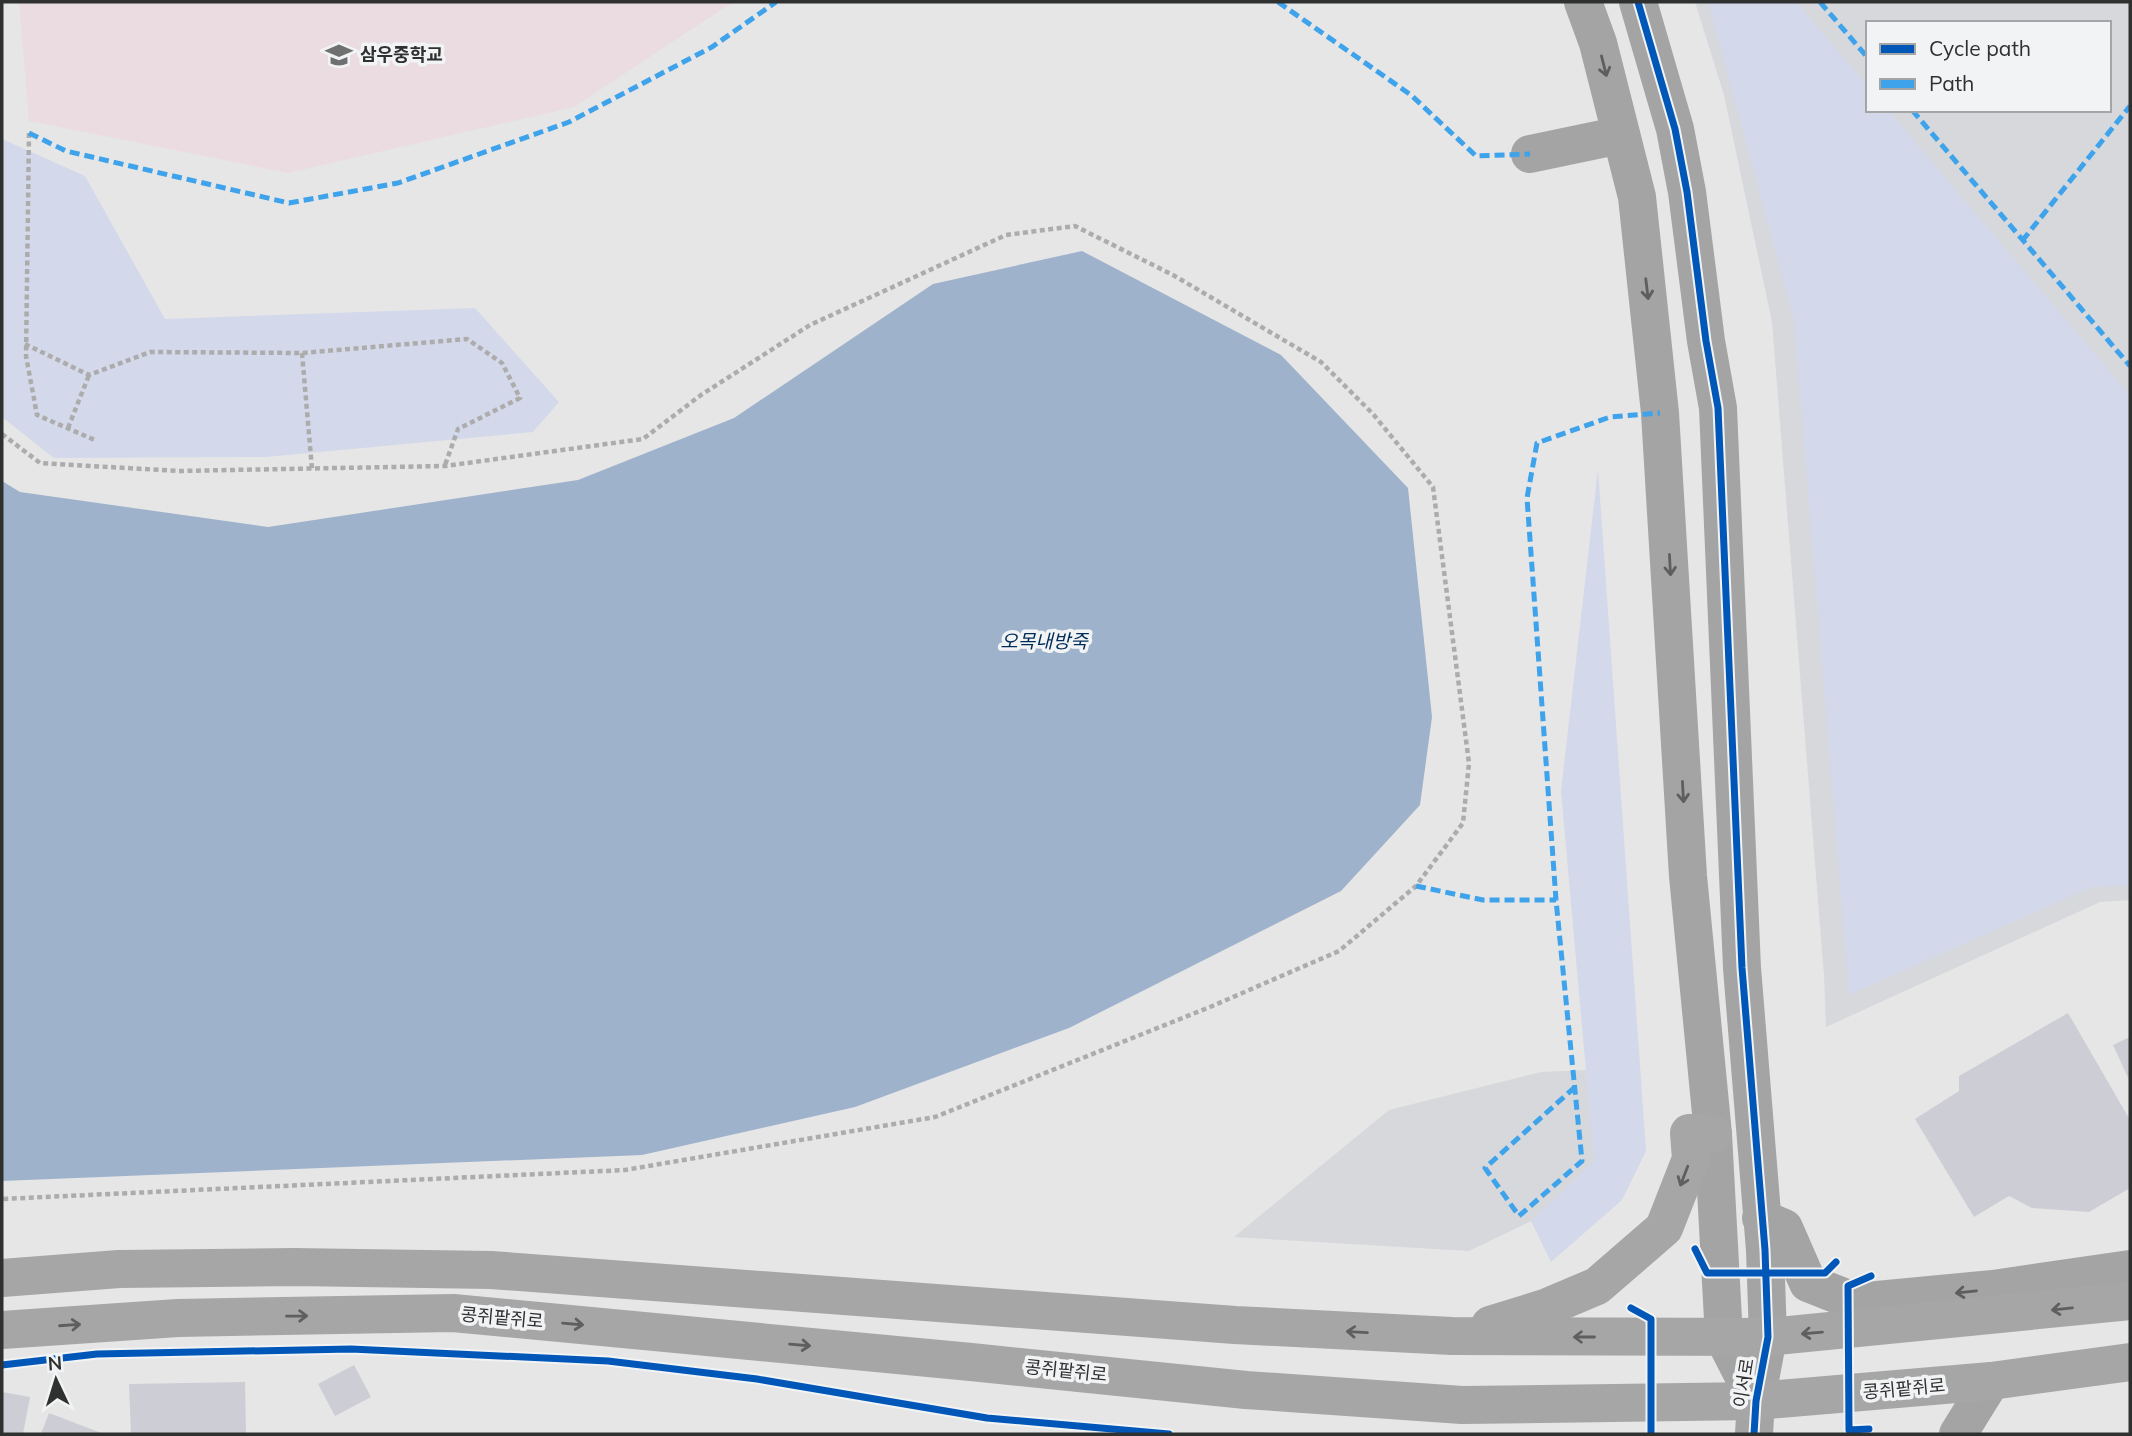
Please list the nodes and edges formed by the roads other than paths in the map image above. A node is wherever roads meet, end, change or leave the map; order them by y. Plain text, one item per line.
1 (1583, 2) edge
2 (1638, 2) edge
3 (1621, 135) junction
4 (1531, 154) dead end
5 (1723, 504) junction
6 (1667, 508) junction
7 (1713, 1134) junction
8 (1761, 1218) junction
9 (2130, 1269) edge
10 (2, 1278) edge
11 (2130, 1301) edge
12 (2, 1329) edge
13 (1452, 1336) junction
14 (1768, 1337) junction
15 (1724, 1338) junction
16 (2130, 1362) edge
17 (1991, 1381) junction
18 (1755, 1418) edge
19 (1958, 1434) edge

1 -> 3 street
2 - 5 street, 이서로
3 - 4 street
3 -> 6 street
5 - 6 street
5 - 8 street, 이서로
6 -> 7 street
7 -> 13 main road
7 - 15 street
9 -> 8 street
8 - 14 street, 이서로
13 -> 10 main road
11 -> 14 main road
12 -> 18 main road, 콩쥐팥쥐로
15 -> 13 main road
14 - 15 main road
14 - 18 street, 이서로
15 - 18 street
16 - 17 main road, 콩쥐팥쥐로
17 - 18 main road, 콩쥐팥쥐로
17 - 19 street

